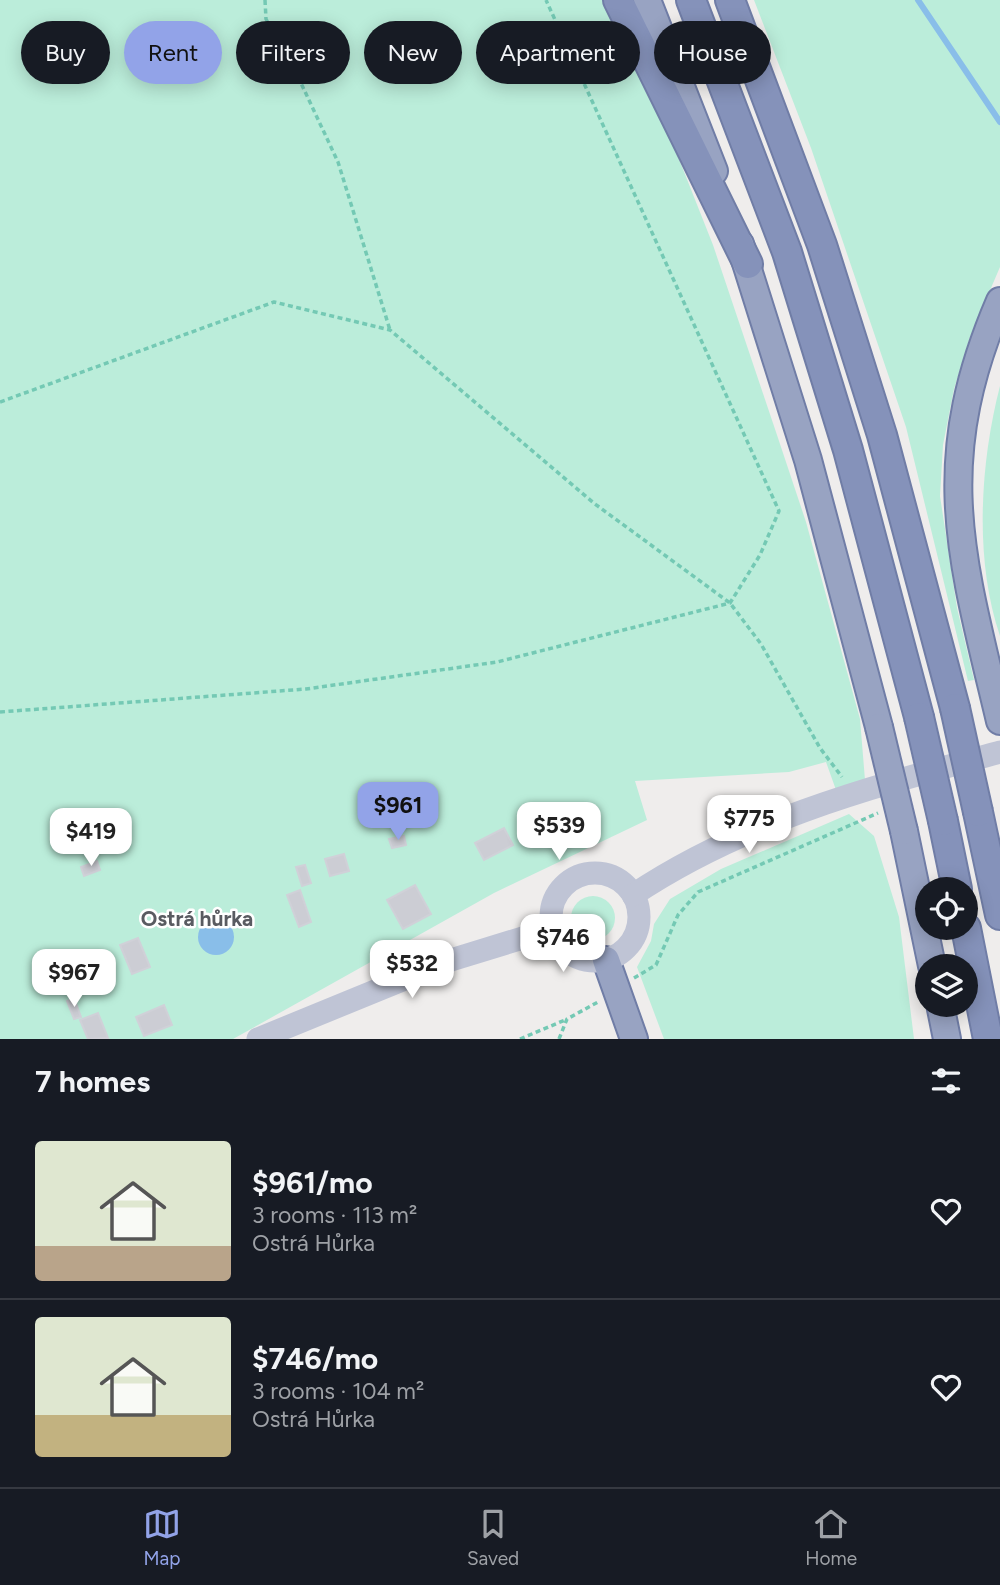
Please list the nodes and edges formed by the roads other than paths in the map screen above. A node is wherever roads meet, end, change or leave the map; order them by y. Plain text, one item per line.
1 (618, 0) edge
2 (647, 0) edge
3 (691, 0) edge
4 (730, 0) edge
5 (748, 264) junction
6 (1000, 301) edge
7 (1000, 311) edge
8 (986, 333) junction
9 (997, 709) edge
10 (1000, 752) edge
11 (955, 877) edge
12 (633, 895) junction
13 (1000, 915) edge
14 (552, 929) junction
15 (968, 940) edge
16 (930, 954) edge
17 (607, 960) junction
18 (943, 1017) edge
19 (258, 1039) edge
20 (635, 1039) edge
21 (947, 1039) edge
22 (988, 1039) edge

1 - 5 highway
2 - 5 highway
3 - 11 highway, bridge
4 - 13 highway, bridge
5 - 16 highway, bridge
6 - 8 highway
7 - 8 highway
8 - 9 highway
10 - 12 main road
12 - 14 main road
12 - 17 main road
14 - 17 main road
14 - 19 main road
15 - 22 highway
17 - 20 highway
18 - 21 highway

